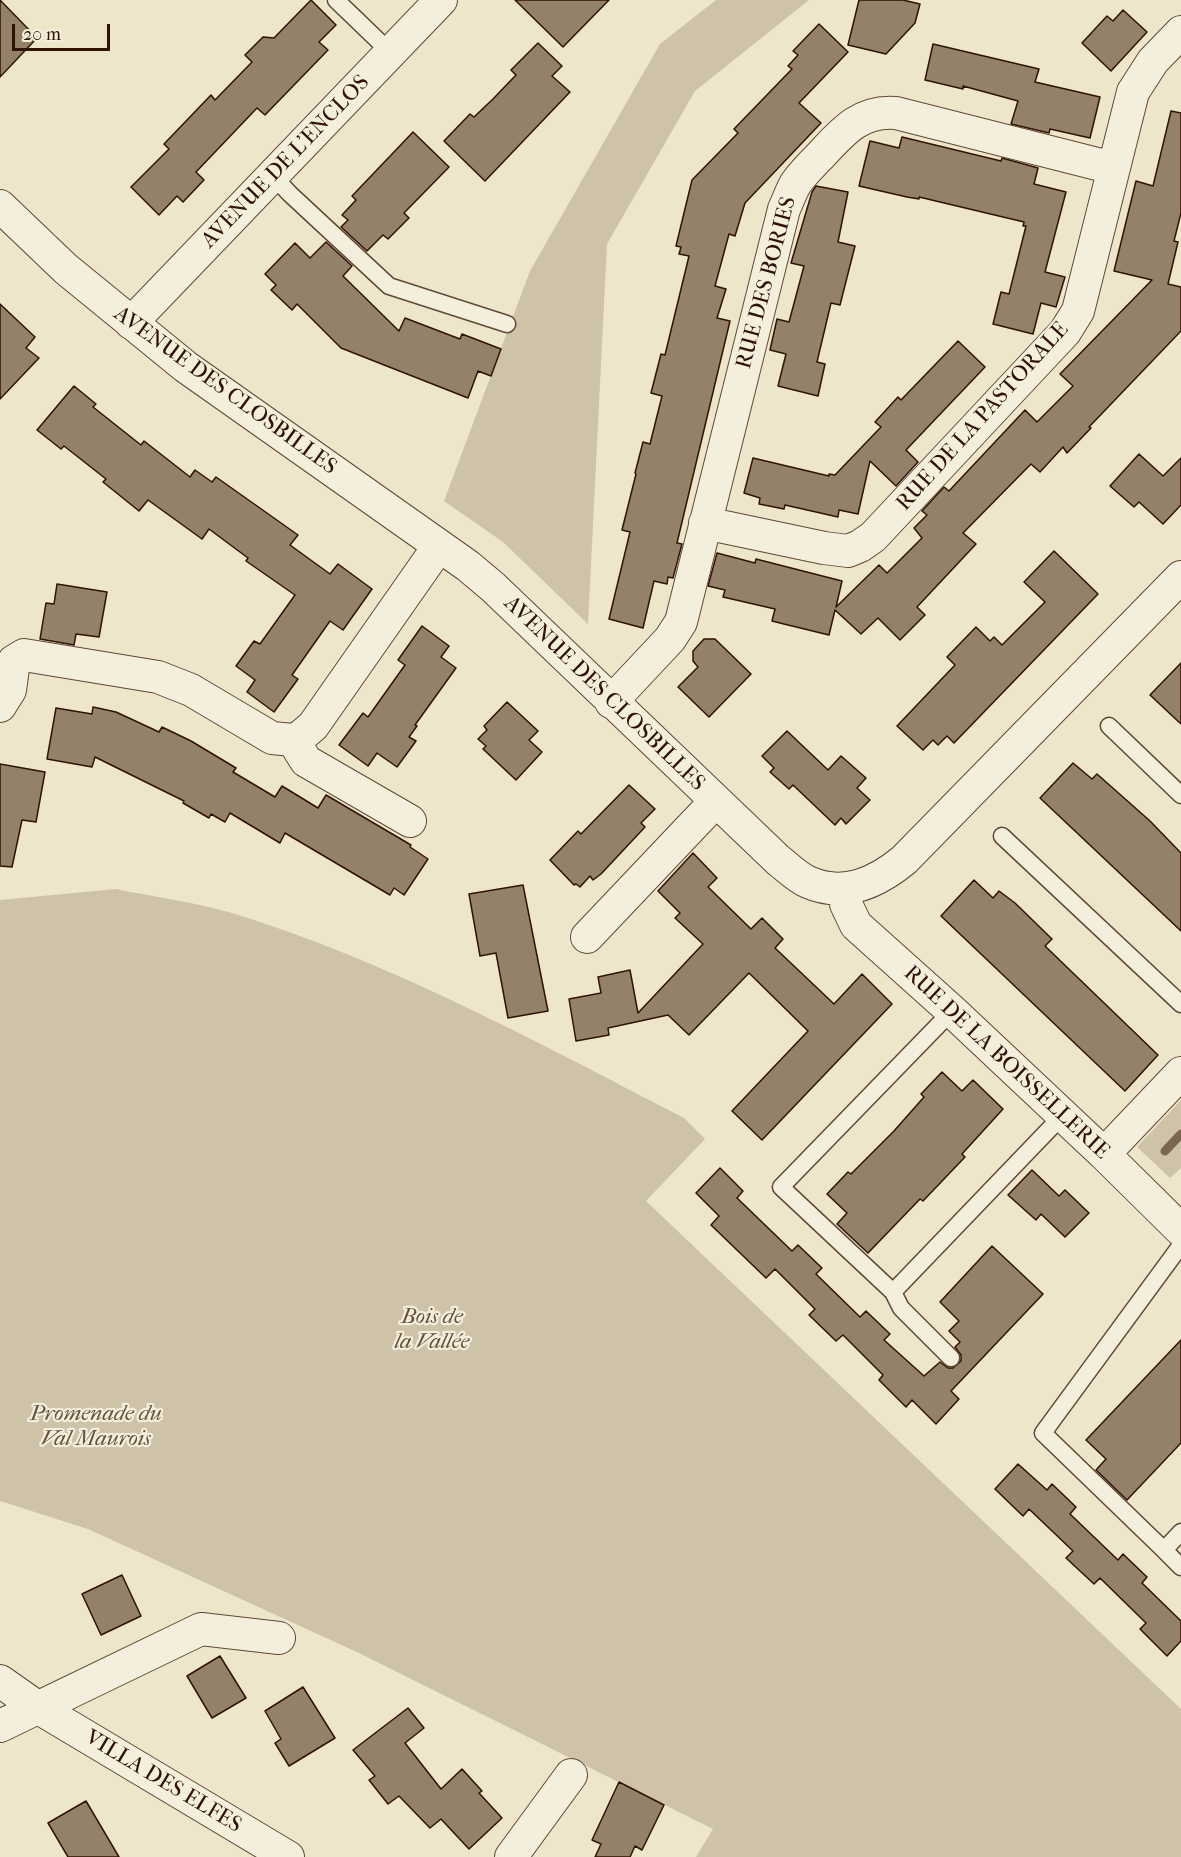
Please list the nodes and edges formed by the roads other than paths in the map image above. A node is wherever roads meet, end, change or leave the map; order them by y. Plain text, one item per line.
1 (336, 0) edge
2 (441, 0) edge
3 (1181, 32) edge
4 (390, 52) junction
5 (1113, 168) junction
6 (273, 176) junction
7 (0, 206) edge
8 (131, 323) junction
9 (507, 324) dead end
10 (705, 523) junction
11 (439, 546) junction
12 (1181, 577) edge
13 (611, 702) junction
14 (0, 706) edge
15 (1109, 726) dead end
16 (293, 740) junction
17 (1181, 795) edge
18 (715, 802) junction
19 (410, 821) dead end
20 (1002, 836) dead end
21 (845, 889) junction
22 (587, 937) dead end
23 (1181, 1004) edge
24 (952, 1011) junction
25 (1181, 1073) edge
26 (1062, 1116) junction
27 (1104, 1154) junction
28 (1181, 1230) edge
29 (1181, 1245) edge
30 (893, 1292) junction
31 (951, 1358) dead end
32 (1181, 1532) edge
33 (1164, 1550) junction
34 (1181, 1567) edge
35 (279, 1638) dead end
36 (0, 1681) edge
37 (38, 1707) junction
38 (0, 1726) edge
39 (571, 1775) dead end
40 (288, 1857) edge
41 (511, 1857) edge

1 - 4 lane
2 - 4 street, AVENUE DE L'ENCLOS
3 - 5 street, RUE DE LA PASTORALE
4 - 6 street, AVENUE DE L'ENCLOS
5 - 10 street, RUE DE LA PASTORALE
5 - 10 street, RUE DES BORIES
6 - 8 street, AVENUE DE L'ENCLOS
6 - 9 lane
7 - 8 street, AVENUE DES CLOSBILLES
8 - 11 street, AVENUE DES CLOSBILLES
10 - 13 street, RUE DES BORIES
11 - 13 street, AVENUE DES CLOSBILLES
11 - 16 street
12 - 21 street, AVENUE DES CLOSBILLES
13 - 18 street, AVENUE DES CLOSBILLES
14 - 16 street
15 - 17 lane
16 - 19 street
18 - 21 street, AVENUE DES CLOSBILLES
18 - 22 street
20 - 23 lane
21 - 24 street, RUE DE LA BOISSELLERIE
24 - 26 street, RUE DE LA BOISSELLERIE
24 - 30 lane
25 - 27 street
26 - 27 street, RUE DE LA BOISSELLERIE
26 - 30 lane
27 - 28 street, RUE DE LA BOISSELLERIE
29 - 33 lane
30 - 31 lane
32 - 33 lane
33 - 34 lane
35 - 37 street
36 - 37 street, VILLA DES ELFES
37 - 38 street
37 - 40 street, VILLA DES ELFES
39 - 41 street

